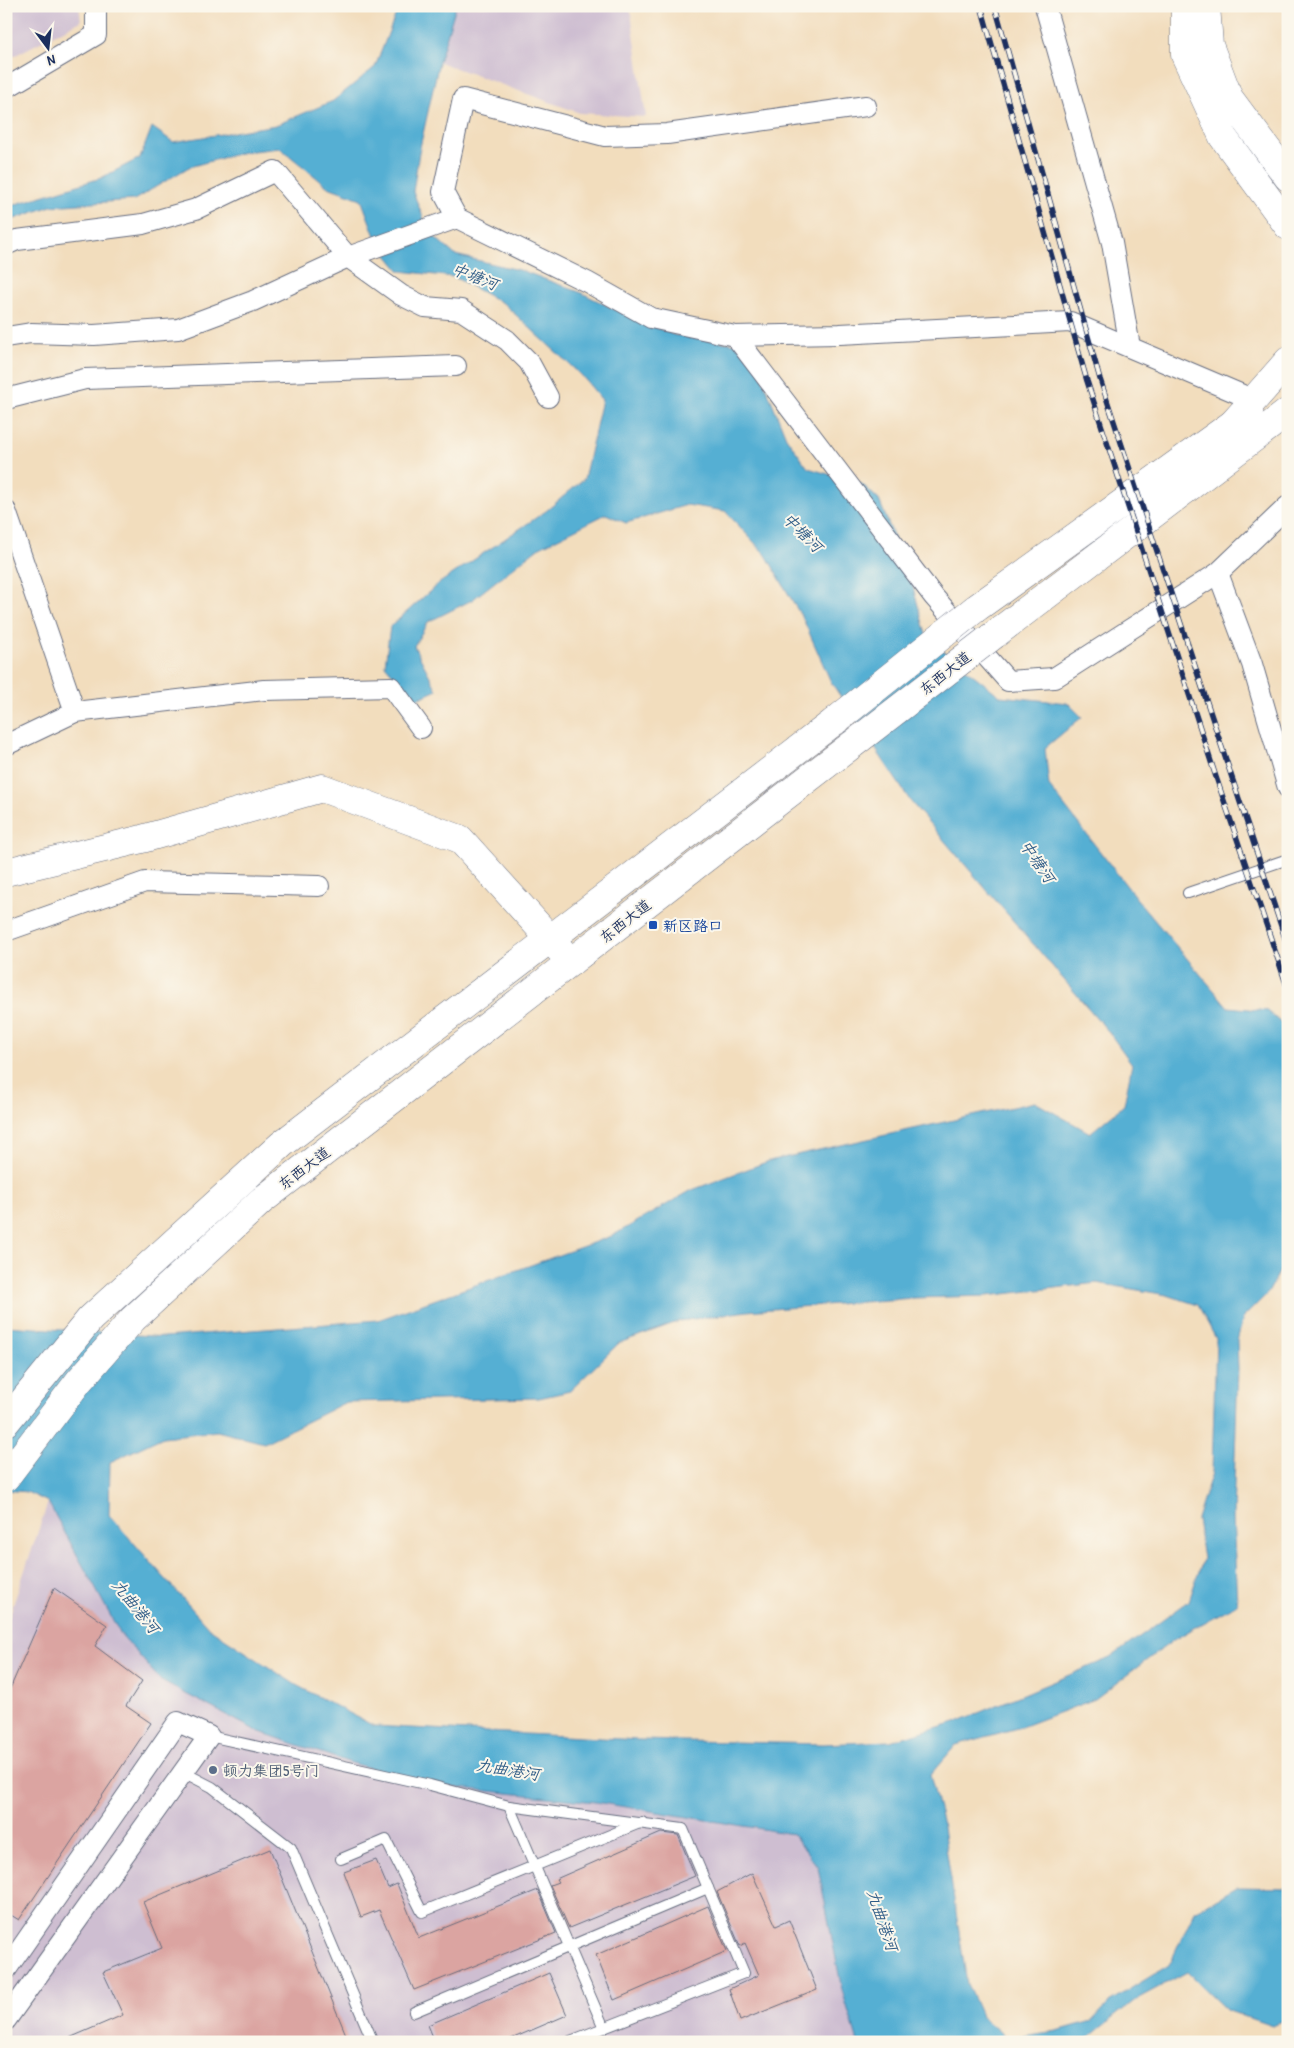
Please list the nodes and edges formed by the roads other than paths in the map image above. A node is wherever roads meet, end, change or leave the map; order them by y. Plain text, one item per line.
1 (96, 6) edge
2 (1045, 6) edge
3 (1185, 6) edge
4 (1206, 6) edge
5 (6, 88) edge
6 (866, 106) dead end
7 (1288, 177) edge
8 (451, 220) junction
9 (1288, 226) edge
10 (6, 245) edge
11 (348, 257) junction
12 (735, 336) junction
13 (6, 337) edge
14 (1130, 347) junction
15 (1288, 361) edge
16 (456, 366) dead end
17 (1288, 381) edge
18 (548, 397) dead end
19 (6, 399) edge
20 (1254, 400) junction
21 (1288, 412) edge
22 (1230, 427) junction
23 (1288, 506) edge
24 (6, 512) edge
25 (1218, 573) junction
26 (75, 712) junction
27 (421, 728) dead end
28 (6, 745) edge
29 (1288, 788) edge
30 (1288, 859) edge
31 (6, 872) edge
32 (319, 886) dead end
33 (1188, 893) dead end
34 (6, 931) edge
35 (551, 938) junction
36 (571, 962) junction
37 (6, 1422) edge
38 (6, 1477) edge
39 (209, 1736) junction
40 (183, 1772) junction
41 (509, 1806) junction
42 (642, 1822) junction
43 (341, 1859) dead end
44 (535, 1866) junction
45 (708, 1888) junction
46 (569, 1946) junction
47 (6, 1970) edge
48 (414, 2012) dead end
49 (6, 2020) edge
50 (604, 2028) junction
51 (373, 2042) edge
52 (568, 2042) edge

1 - 5 street
2 - 14 street
3 - 9 main road
4 - 7 main road
6 - 8 street
8 - 11 street
8 - 12 street
10 - 11 street
11 - 13 street
11 - 18 street
12 - 14 street
12 - 25 street
14 - 20 street
15 - 20 main road
16 - 19 street
17 - 22 main road, 东西大道
20 - 22 main road
21 - 36 main road, 东西大道, bridge
22 - 35 main road, 东西大道, bridge
23 - 25 street
24 - 26 street
25 - 29 street
26 - 27 street
26 - 28 street
30 - 33 lane
31 - 35 main road
32 - 34 street
35 - 36 main road
35 - 37 main road, 东西大道
36 - 38 main road, 东西大道
39 - 40 street
39 - 41 lane
39 - 47 street
40 - 49 street
40 - 51 lane
41 - 42 lane
41 - 44 lane
42 - 44 lane
42 - 45 lane
43 - 44 lane
44 - 46 lane
45 - 46 lane
45 - 50 lane
46 - 48 lane
46 - 50 lane
50 - 52 lane

